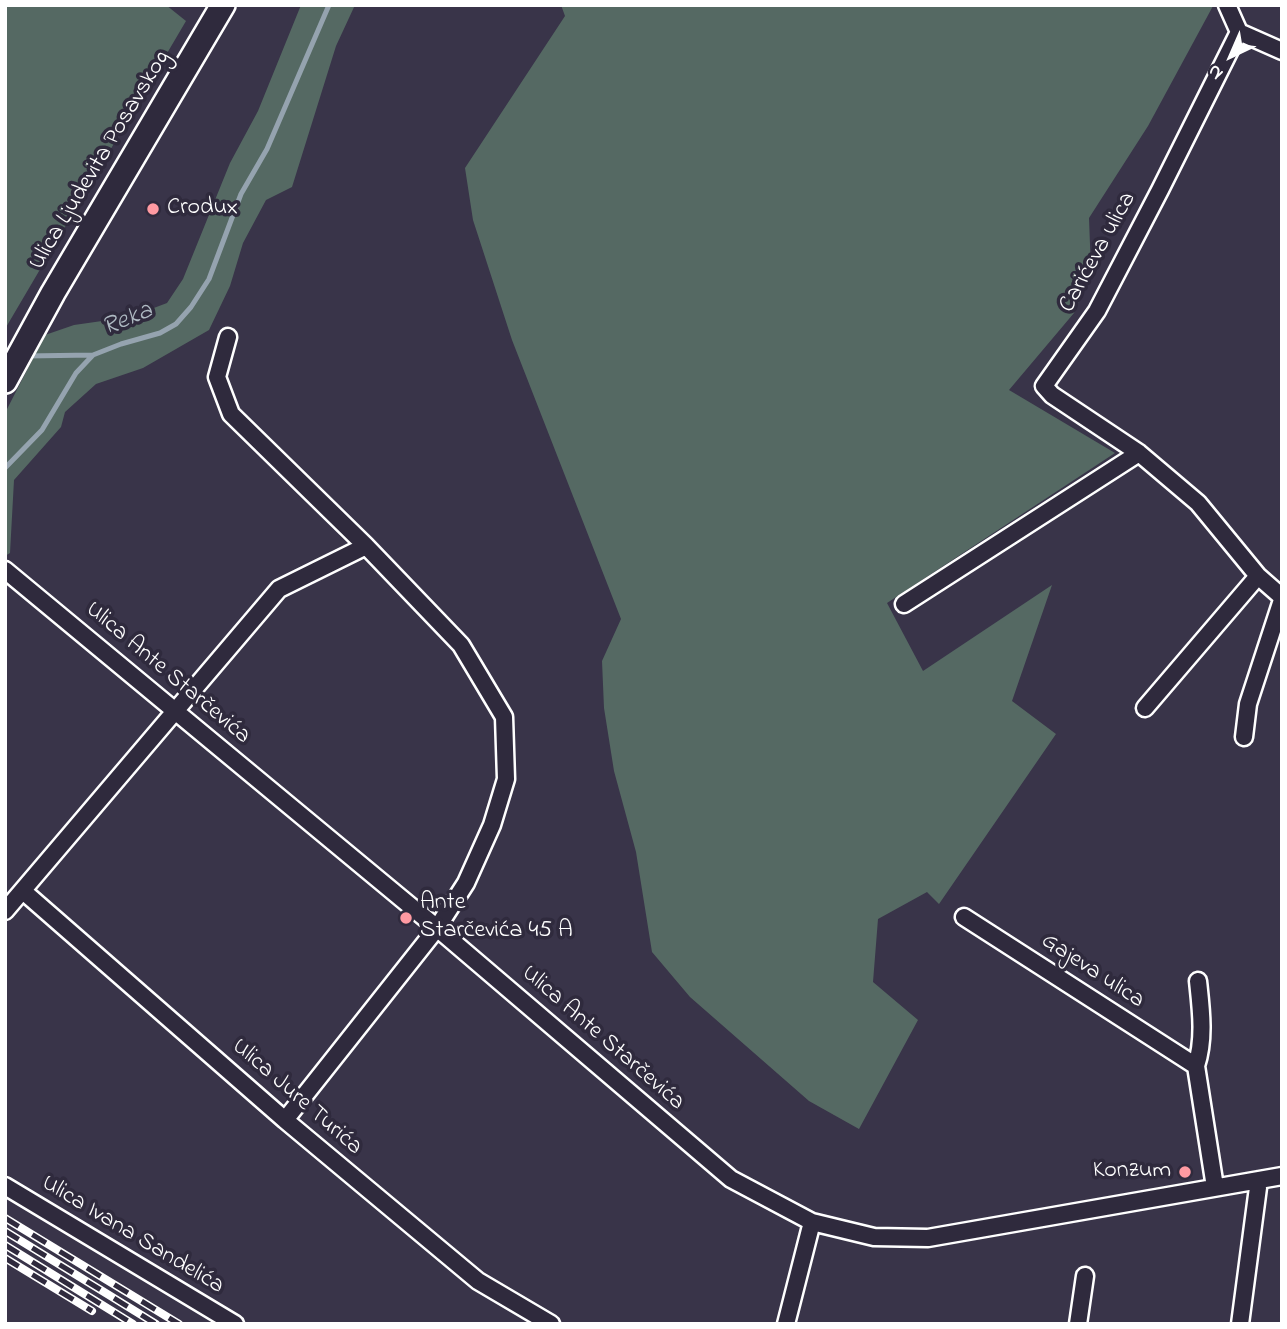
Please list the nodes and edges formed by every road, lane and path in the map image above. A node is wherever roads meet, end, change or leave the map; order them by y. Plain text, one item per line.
1 (223, 5) edge
2 (1227, 5) edge
3 (1239, 32) junction
4 (1282, 51) edge
5 (228, 337) dead end
6 (6, 380) edge
7 (1139, 453) junction
8 (366, 545) junction
9 (5, 570) edge
10 (1258, 576) junction
11 (1282, 598) edge
12 (904, 604) dead end
13 (1145, 708) dead end
14 (175, 710) junction
15 (1244, 737) dead end
16 (23, 891) junction
17 (5, 911) edge
18 (964, 917) dead end
19 (437, 928) junction
20 (1198, 981) dead end
21 (1196, 1066) junction
22 (285, 1120) junction
23 (1282, 1177) edge
24 (1259, 1180) junction
25 (5, 1186) edge
26 (1215, 1187) junction
27 (812, 1222) junction
28 (1084, 1276) dead end
29 (235, 1324) edge
30 (551, 1324) edge
31 (786, 1324) edge
32 (1078, 1324) edge
33 (1240, 1324) edge

1 - 6 main road, Ulica Ljudevita Posavskog
2 - 3 street
3 - 4 street
3 - 7 street, Carićeva ulica
5 - 8 street
7 - 10 street, Carićeva ulica
7 - 12 street
8 - 14 street
8 - 19 street
9 - 14 street, Ulica Ante Starčevića
10 - 11 street, Carićeva ulica
10 - 13 street
11 - 15 street, Carićeva ulica
14 - 16 street
14 - 19 street, Ulica Ante Starčevića
16 - 17 street
16 - 22 street, Ulica Jure Turića
18 - 21 street, Gajeva ulica
19 - 22 street
19 - 27 street, Ulica Ante Starčevića
20 - 21 street
21 - 26 street
22 - 30 street, Ulica Jure Turića
23 - 24 street, Ulica Ante Starčevića
24 - 26 street, Ulica Ante Starčevića
24 - 33 street
25 - 29 street, Ulica Ivana Sandelića
26 - 27 street, Ulica Ante Starčevića
27 - 31 street
28 - 32 street

